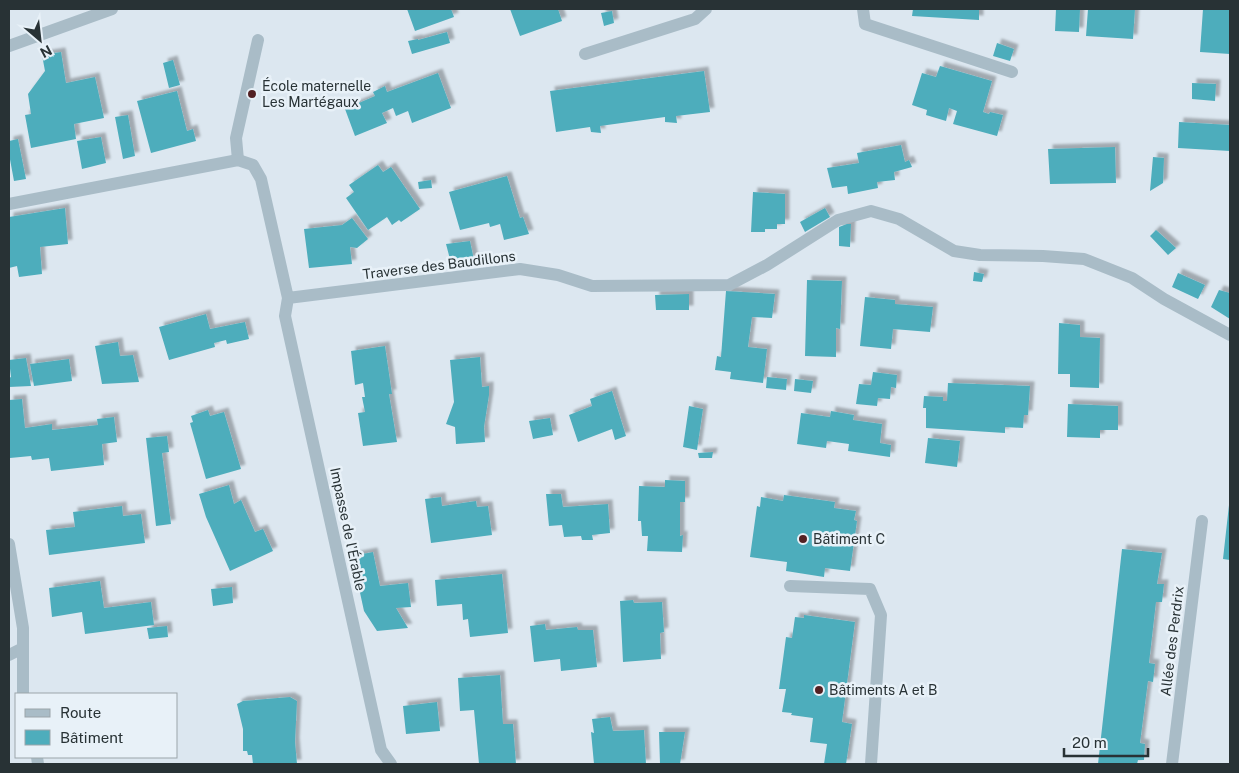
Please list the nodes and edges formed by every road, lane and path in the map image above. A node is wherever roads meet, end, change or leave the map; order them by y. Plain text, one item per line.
1 (112, 9) edge
2 (706, 9) edge
3 (863, 9) edge
4 (258, 40) dead end
5 (9, 46) edge
6 (585, 54) dead end
7 (1012, 72) dead end
8 (238, 160) junction
9 (9, 204) edge
10 (288, 298) junction
11 (1230, 335) edge
12 (1202, 521) dead end
13 (9, 544) edge
14 (790, 586) dead end
15 (23, 648) junction
16 (9, 655) edge
17 (23, 693) edge
18 (391, 764) edge
19 (871, 764) edge
20 (1172, 764) edge

1 - 5 street
2 - 6 street
3 - 7 street
4 - 8 street
8 - 9 street
8 - 10 street
10 - 11 street, Traverse des Baudillons
10 - 18 street, Impasse de l'Érable
12 - 20 street, Allée des Perdrix
13 - 15 street
14 - 19 street
15 - 16 street
15 - 17 street

